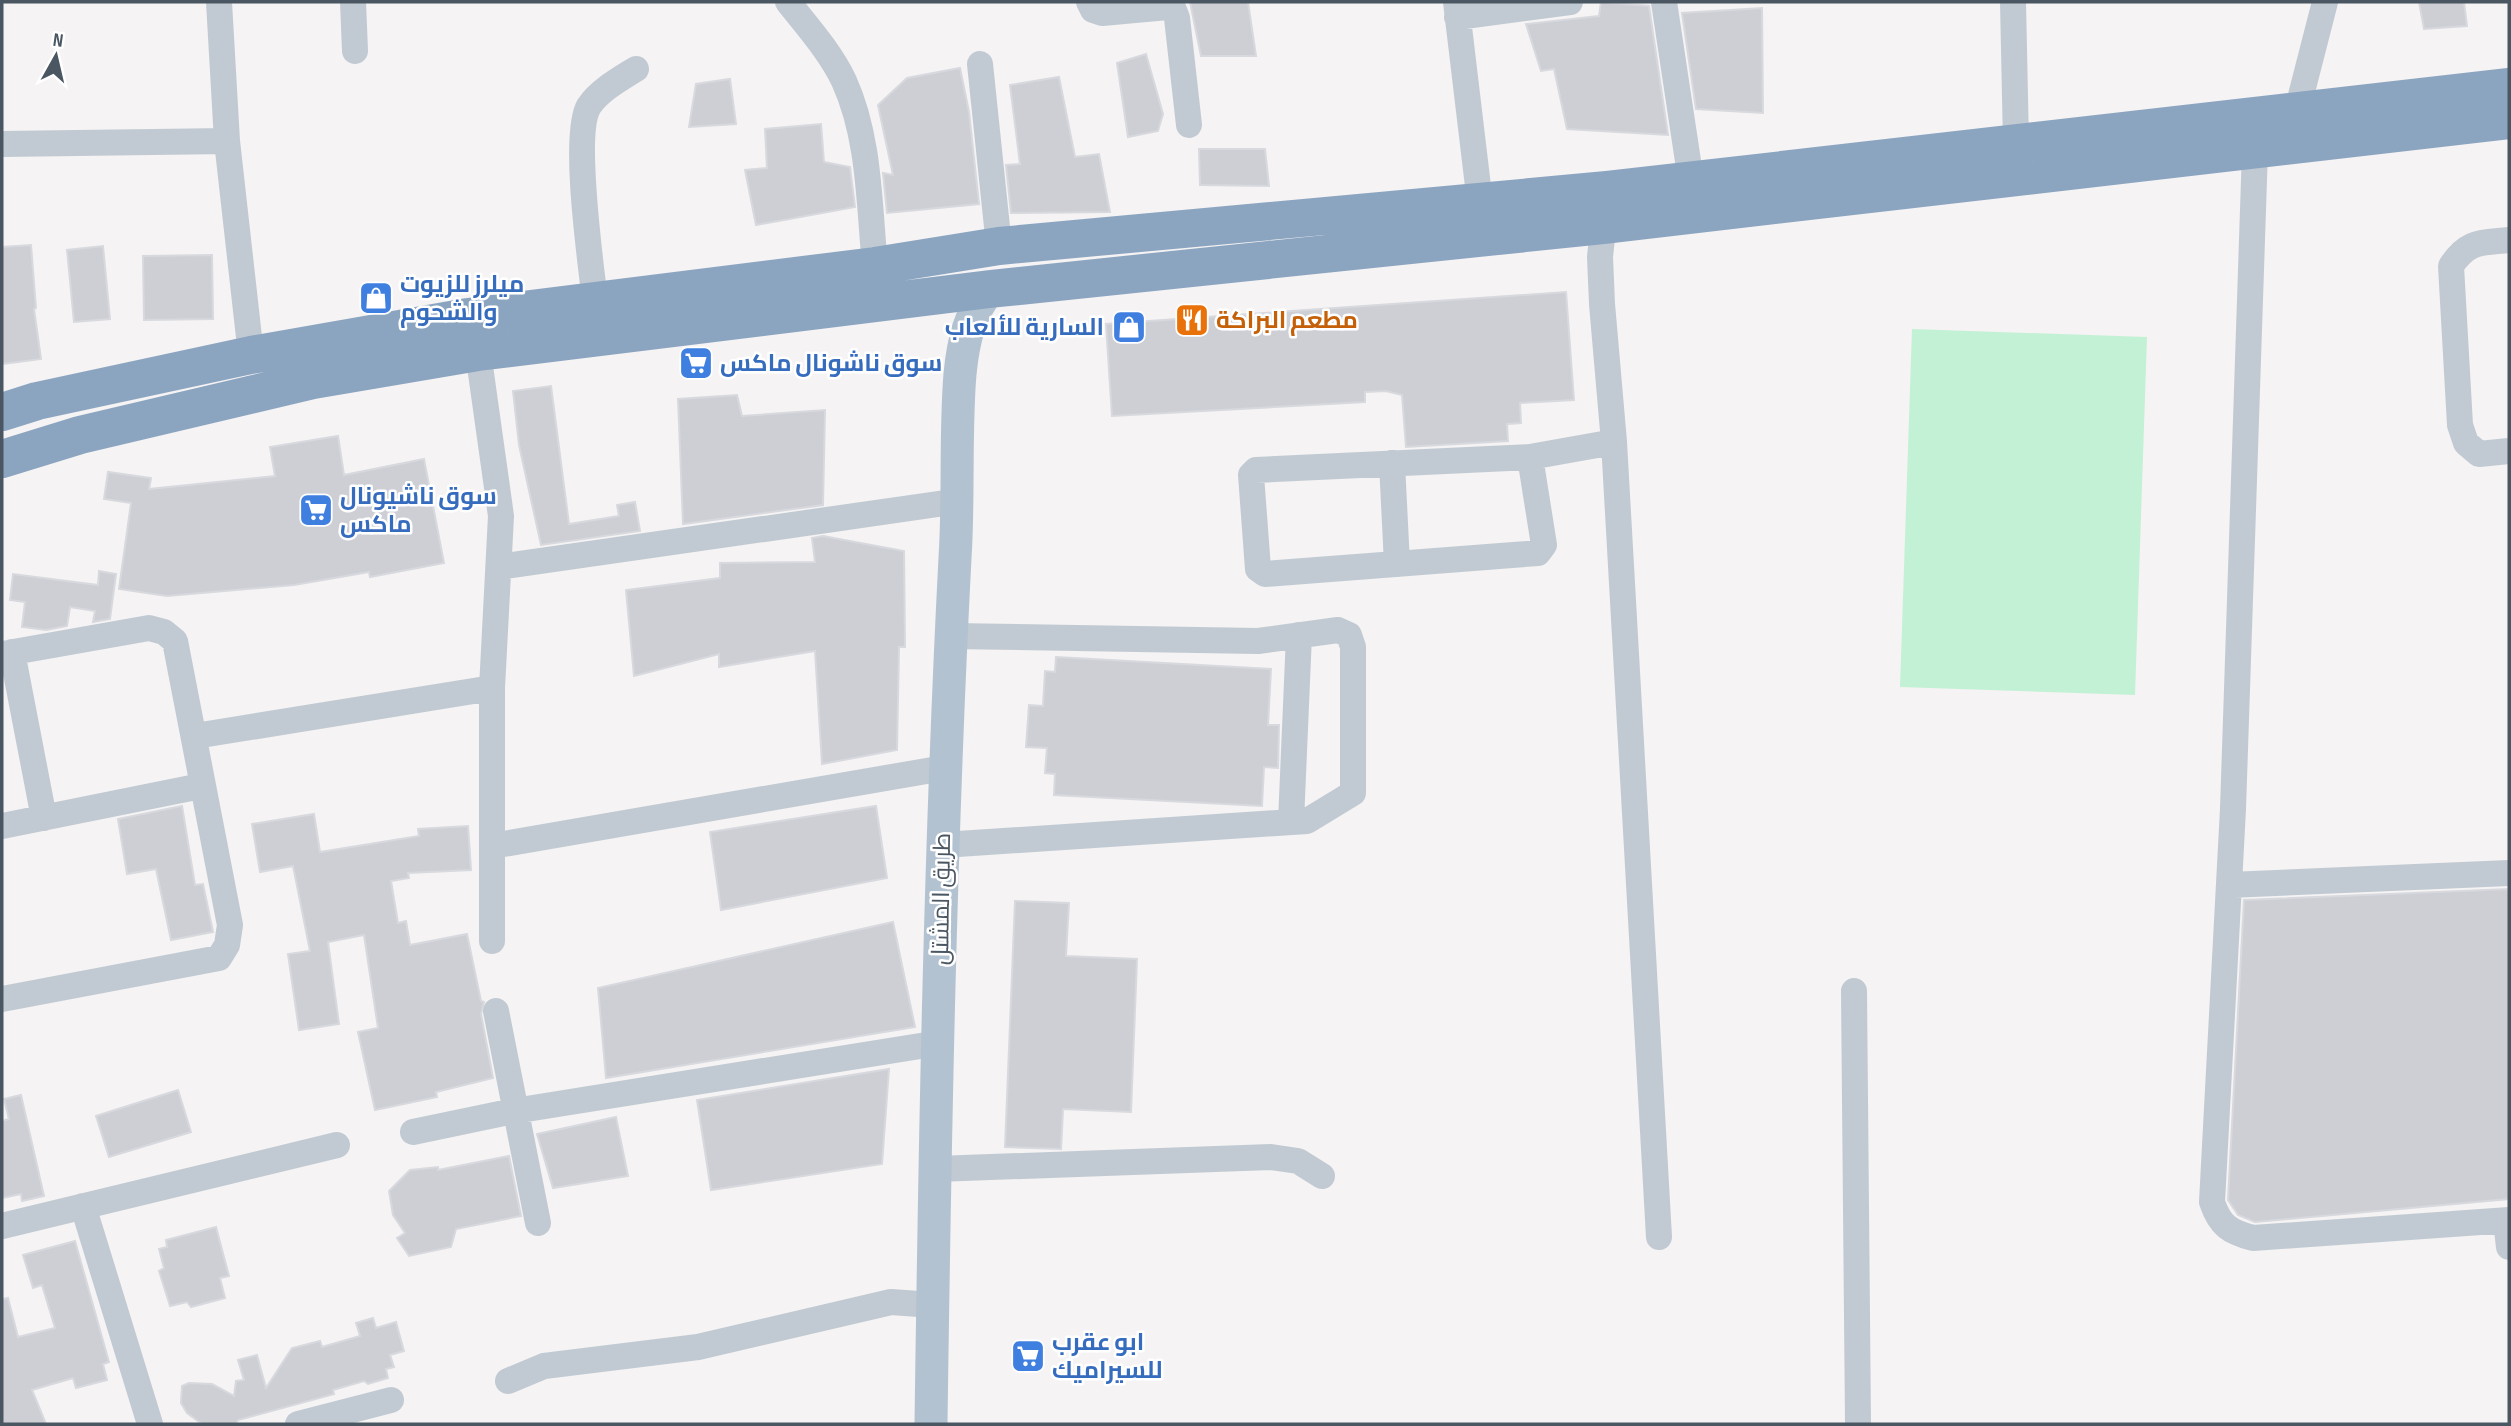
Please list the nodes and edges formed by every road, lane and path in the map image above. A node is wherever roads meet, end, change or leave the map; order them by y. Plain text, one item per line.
1 (219, 2) edge
2 (353, 2) edge
3 (788, 2) edge
4 (1089, 2) edge
5 (1570, 2) edge
6 (1664, 2) edge
7 (2013, 2) edge
8 (2325, 2) edge
9 (1456, 9) edge
10 (355, 51) dead end
11 (980, 64) dead end
12 (636, 69) dead end
13 (2509, 87) edge
14 (2297, 111) junction
15 (2509, 120) edge
16 (1189, 125) dead end
17 (227, 141) junction
18 (2017, 144) junction
19 (2, 145) edge
20 (2255, 150) junction
21 (1691, 181) junction
22 (1480, 203) junction
23 (1605, 208) junction
24 (2509, 240) edge
25 (999, 246) junction
26 (875, 266) junction
27 (990, 289) junction
28 (926, 298) junction
29 (595, 301) junction
30 (478, 352) junction
31 (251, 355) junction
32 (960, 373) junction
33 (2, 412) edge
34 (1614, 442) junction
35 (2509, 451) edge
36 (1531, 457) junction
37 (2, 459) edge
38 (1392, 463) junction
39 (959, 501) junction
40 (1396, 564) junction
41 (499, 567) junction
42 (1298, 635) junction
43 (951, 636) junction
44 (7, 653) edge
45 (492, 688) junction
46 (195, 736) junction
47 (944, 768) junction
48 (201, 786) junction
49 (44, 818) junction
50 (1291, 822) junction
51 (2, 826) edge
52 (943, 845) junction
53 (492, 846) junction
54 (2509, 873) edge
55 (2229, 885) junction
56 (492, 941) dead end
57 (1854, 991) dead end
58 (2, 999) edge
59 (496, 1011) dead end
60 (939, 1043) junction
61 (514, 1111) junction
62 (413, 1132) dead end
63 (337, 1145) dead end
64 (936, 1169) junction
65 (1322, 1177) dead end
66 (83, 1206) junction
67 (2507, 1220) edge
68 (538, 1223) dead end
69 (2, 1226) edge
70 (1658, 1237) dead end
71 (2509, 1247) edge
72 (933, 1305) junction
73 (508, 1381) dead end
74 (391, 1400) dead end
75 (150, 1424) edge
76 (298, 1424) edge
77 (932, 1424) edge
78 (1858, 1424) edge

1 - 17 street
2 - 10 street
3 - 26 street
4 - 16 street
5 - 9 street
6 - 21 street
7 - 18 street
8 - 14 street
9 - 22 street
11 - 25 street
12 - 29 street
13 - 14 highway
14 - 18 highway
15 - 20 highway
17 - 19 street
17 - 31 street
18 - 21 highway
20 - 23 highway
20 - 55 street
21 - 23 highway
22 - 23 highway
22 - 25 highway
23 - 27 highway
23 - 34 street
24 - 35 street
25 - 26 highway
26 - 29 highway
27 - 28 highway
27 - 32 main road, طريق المشتل
28 - 30 highway
28 - 32 main road, طريق المشتل
29 - 31 highway
30 - 37 highway
30 - 41 street
31 - 33 highway
32 - 39 main road, طريق المشتل
34 - 36 street
34 - 70 street
36 - 38 street
36 - 40 street
38 - 40 street
38 - 40 street
39 - 41 street
39 - 43 main road, طريق المشتل
41 - 45 street
42 - 43 street
42 - 50 street
42 - 50 street
43 - 47 main road, طريق المشتل
44 - 46 street
44 - 49 street
45 - 46 street
45 - 53 street
46 - 48 street
47 - 52 main road, طريق المشتل
47 - 53 street
48 - 49 street
48 - 58 street
49 - 51 street
50 - 52 street
52 - 60 main road, طريق المشتل
53 - 56 street
54 - 55 street
55 - 67 street
57 - 78 street
59 - 61 street
60 - 61 street
60 - 64 main road, طريق المشتل
61 - 62 street
61 - 68 street
63 - 66 street
64 - 65 street
64 - 72 main road, طريق المشتل
66 - 69 street
66 - 75 street
67 - 71 street
72 - 73 street
72 - 77 main road, طريق المشتل
74 - 76 street

